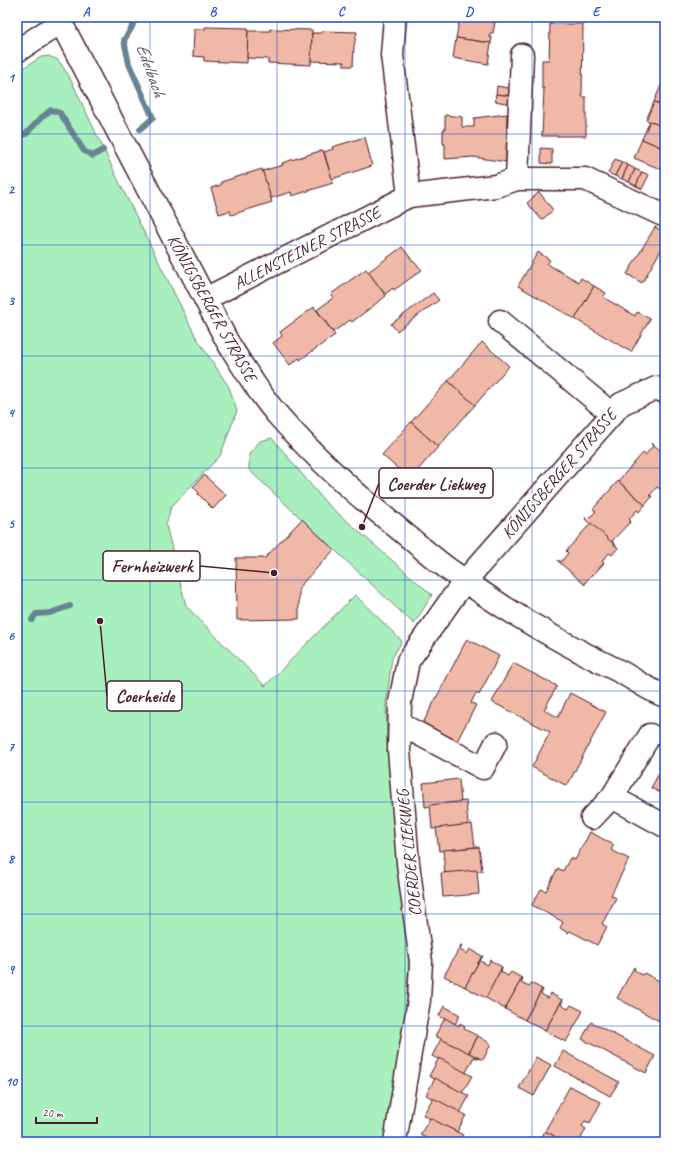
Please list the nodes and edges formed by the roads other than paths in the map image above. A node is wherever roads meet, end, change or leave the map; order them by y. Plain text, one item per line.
1 (395, 17) edge
2 (61, 19) edge
3 (17, 51) edge
4 (522, 55) dead end
5 (517, 179) junction
6 (409, 196) junction
7 (665, 216) edge
8 (206, 299) junction
9 (500, 321) dead end
10 (665, 392) edge
11 (612, 414) junction
12 (465, 581) junction
13 (631, 676) junction
14 (665, 679) edge
15 (665, 696) edge
16 (400, 724) junction
17 (650, 735) dead end
18 (496, 743) dead end
19 (612, 796) junction
20 (592, 818) dead end
21 (665, 826) edge
22 (395, 1142) edge

1 - 6 street
2 - 3 street
2 - 8 street, KÖNIGSBERGER STRASSE
4 - 5 street
5 - 6 street, ALLENSTEINER STRASSE
5 - 7 street, ALLENSTEINER STRASSE
6 - 8 street, ALLENSTEINER STRASSE
8 - 12 street, KÖNIGSBERGER STRASSE
9 - 11 street
10 - 11 street, KÖNIGSBERGER STRASSE
11 - 12 street, KÖNIGSBERGER STRASSE
12 - 13 street, KÖNIGSBERGER STRASSE
12 - 16 street, COERDER LIEKWEG
13 - 14 street, KÖNIGSBERGER STRASSE
13 - 15 street, KÖNIGSBERGER STRASSE
16 - 18 street
16 - 22 street, COERDER LIEKWEG
17 - 19 street
19 - 20 street
19 - 21 street

